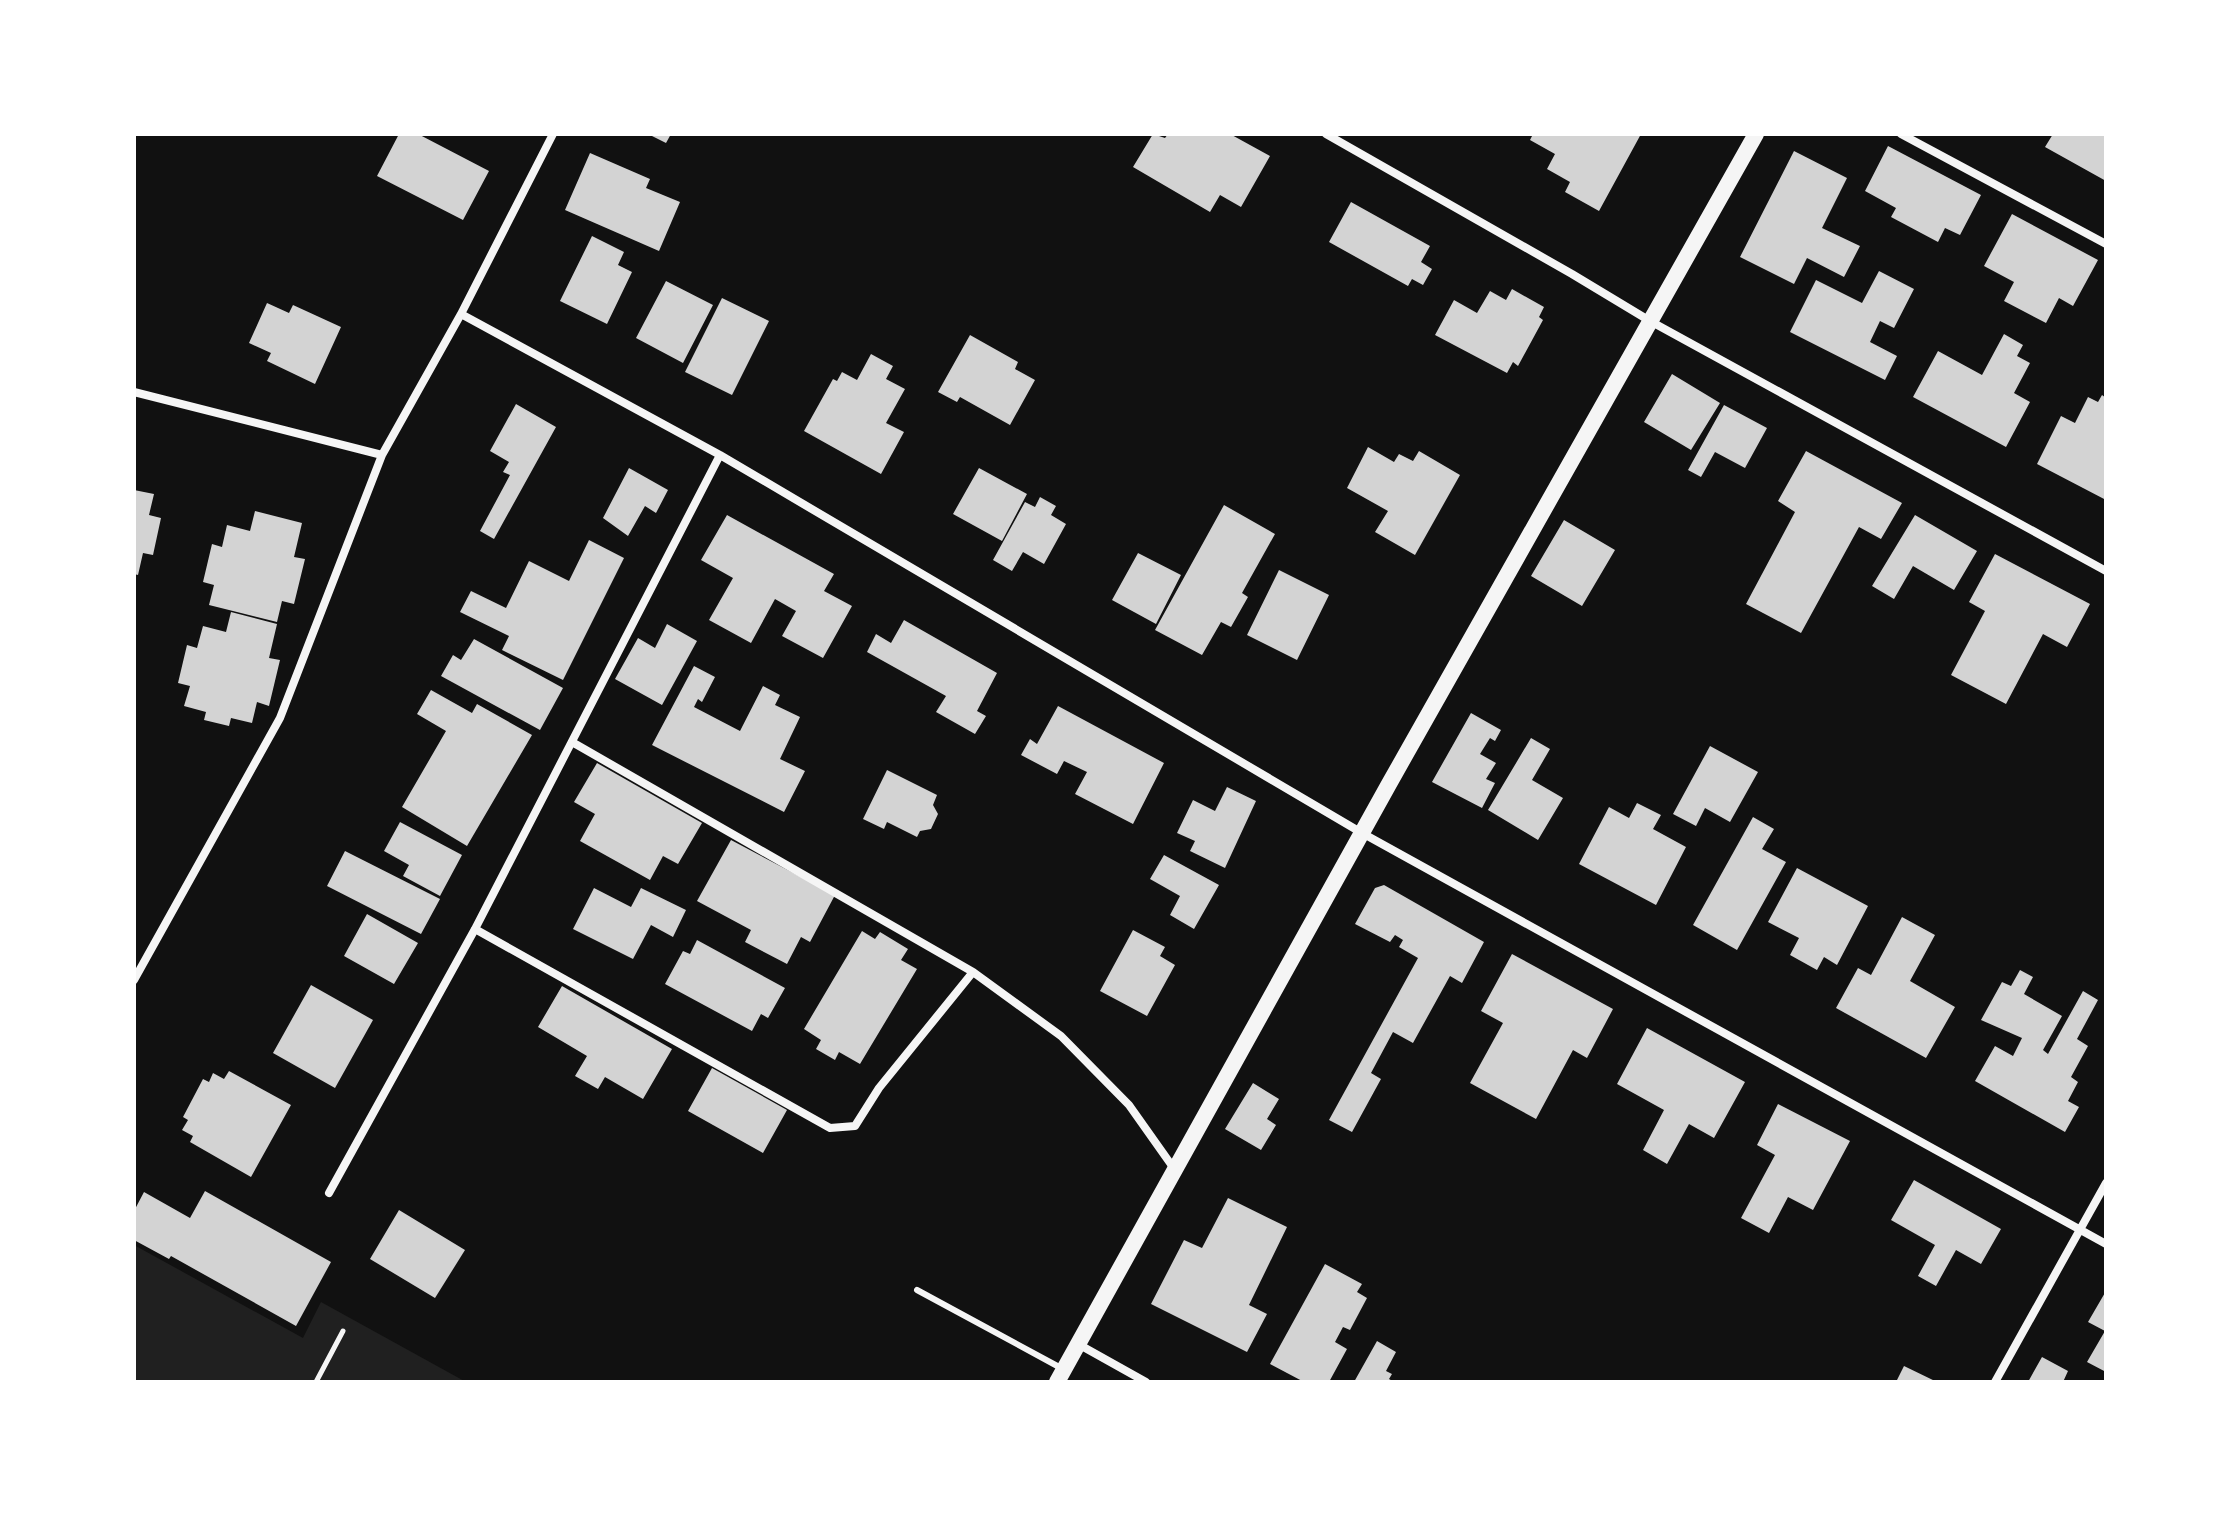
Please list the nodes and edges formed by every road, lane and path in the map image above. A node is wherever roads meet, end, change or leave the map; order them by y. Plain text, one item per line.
1 (553, 134) edge
2 (1326, 134) edge
3 (1756, 134) edge
4 (1901, 134) edge
5 (2106, 244) edge
6 (461, 314) junction
7 (1650, 321) junction
8 (134, 392) edge
9 (382, 455) junction
10 (720, 455) junction
11 (2106, 571) edge
12 (572, 742) junction
13 (1362, 833) junction
14 (475, 929) junction
15 (973, 972) junction
16 (134, 980) edge
17 (1176, 1171) junction
18 (2106, 1183) edge
19 (329, 1193) dead end
20 (2079, 1229) junction
21 (2106, 1244) edge
22 (917, 1290) dead end
23 (343, 1331) dead end
24 (1078, 1344) junction
25 (1061, 1376) edge
26 (316, 1382) edge
27 (1146, 1382) edge
28 (1995, 1382) edge

1 - 6 street
2 - 7 street
3 - 7 main road
4 - 5 street
6 - 9 street
6 - 10 street
7 - 11 street
7 - 13 main road
8 - 9 street
9 - 16 street
10 - 12 street
10 - 13 street
12 - 14 street
12 - 15 street
13 - 17 main road
13 - 20 street
14 - 15 street
14 - 19 street
15 - 17 street
17 - 24 main road
18 - 20 street
20 - 21 street
20 - 28 street
22 - 25 lane
23 - 26 path
24 - 25 main road
24 - 27 street

